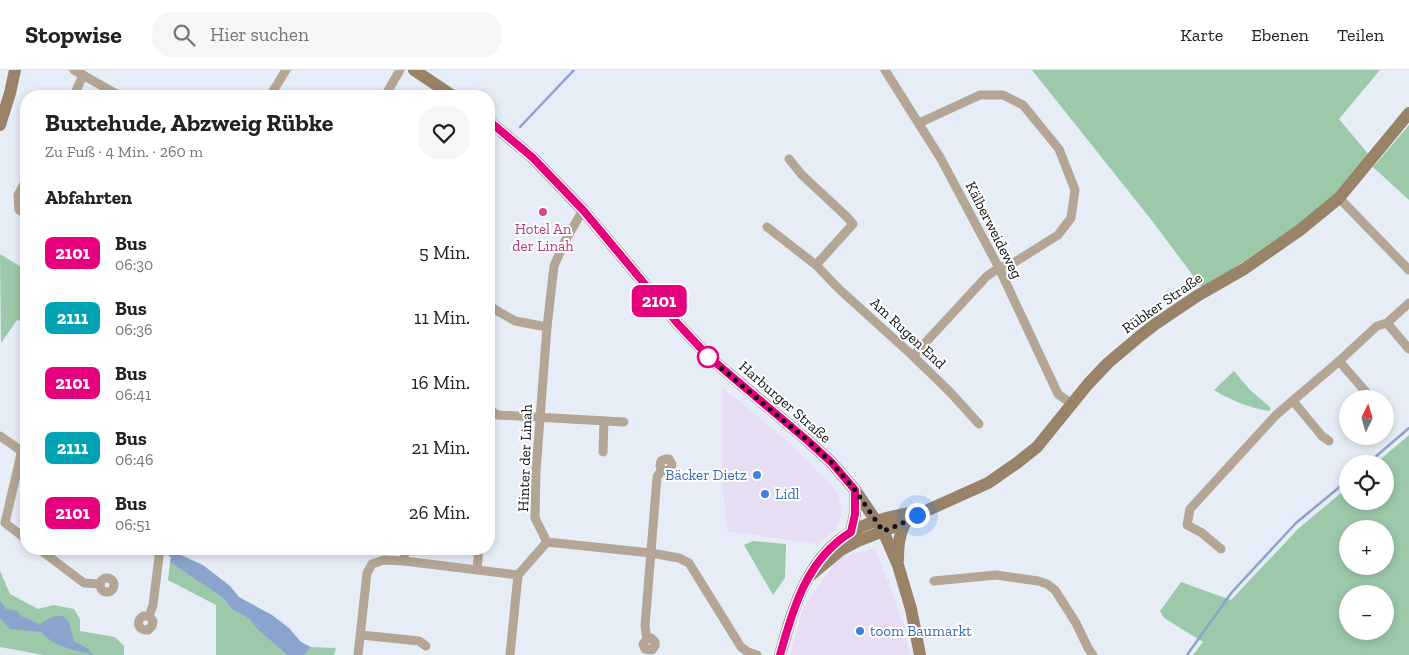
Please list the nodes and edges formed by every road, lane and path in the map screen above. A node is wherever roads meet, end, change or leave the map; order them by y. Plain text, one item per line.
1 (15, 70) edge
2 (74, 70) edge
3 (286, 70) edge
4 (400, 70) edge
5 (414, 70) edge
6 (885, 70) edge
7 (83, 75) junction
8 (77, 90) edge
9 (109, 90) edge
10 (274, 90) edge
11 (388, 90) edge
12 (444, 90) edge
13 (1409, 113) edge
14 (919, 123) junction
15 (0, 125) edge
16 (495, 126) edge
17 (789, 159) dead end
18 (20, 191) edge
19 (1339, 198) junction
20 (583, 210) junction
21 (20, 211) edge
22 (767, 227) dead end
23 (816, 265) junction
24 (999, 268) junction
25 (1409, 270) edge
26 (1409, 304) edge
27 (495, 309) edge
28 (1387, 323) junction
29 (547, 327) junction
30 (1409, 349) edge
31 (913, 356) junction
32 (1339, 361) junction
33 (1364, 390) edge
34 (1294, 401) junction
35 (1073, 405) junction
36 (495, 413) edge
37 (539, 418) junction
38 (604, 421) junction
39 (624, 422) dead end
40 (979, 424) dead end
41 (0, 436) edge
42 (1329, 442) dead end
43 (20, 450) edge
44 (603, 452) dead end
45 (20, 458) edge
46 (662, 469) dead end
47 (855, 490) junction
48 (928, 510) junction
49 (906, 521) junction
50 (880, 526) junction
51 (851, 532) junction
52 (20, 534) edge
53 (547, 542) junction
54 (1221, 549) dead end
55 (651, 553) junction
56 (47, 555) edge
57 (159, 555) edge
58 (404, 555) edge
59 (478, 555) edge
60 (404, 561) junction
61 (898, 565) junction
62 (477, 570) junction
63 (811, 574) junction
64 (518, 575) junction
65 (934, 581) dead end
66 (100, 584) dead end
67 (149, 616) dead end
68 (361, 635) junction
69 (647, 638) dead end
70 (426, 646) dead end
71 (358, 655) edge
72 (510, 655) edge
73 (757, 655) edge
74 (780, 655) edge
75 (920, 655) edge
76 (1093, 655) edge

1 - 15 street
2 - 7 street
3 - 10 street
4 - 11 street
5 - 12 street
6 - 14 street, Kälberweideweg
7 - 8 street
7 - 9 street
13 - 19 street, Rübker Straße
14 - 24 street, Kälberweideweg
14 - 24 street
16 - 20 street, Harburger Straße
17 - 23 street
18 - 21 street
19 - 25 street
19 - 35 street, Rübker Straße
20 - 29 street, Hinter der Linah
20 - 47 street, Harburger Straße
22 - 23 street, Am Rugen End
23 - 31 street, Am Rugen End
24 - 31 street
24 - 35 street, Kälberweideweg
26 - 28 street
27 - 29 street
28 - 30 street
28 - 32 street
29 - 37 street, Hinter der Linah
31 - 40 street, Am Rugen End
32 - 33 street
32 - 34 street
34 - 42 street
34 - 54 street
35 - 48 street, Rübker Straße
36 - 37 street
37 - 38 street
37 - 53 street, Hinter der Linah
38 - 39 street
38 - 44 street
41 - 43 street
45 - 52 street
46 - 55 street
47 - 50 street, Harburger Straße
47 - 51 street
48 - 49 street, Rübker Straße
48 - 50 street, Rübker Straße
49 - 50 street, Rübker Straße
49 - 61 street
50 - 51 street
50 - 61 street, Harburger Straße
50 - 63 street
51 - 63 street
53 - 55 street
53 - 64 street
55 - 69 street
55 - 73 street
56 - 66 street
57 - 67 street
58 - 60 street
59 - 62 street
60 - 62 street
60 - 68 street
61 - 75 street, Harburger Straße
62 - 64 street
63 - 74 street
64 - 72 street
65 - 76 street
68 - 70 street
68 - 71 street

